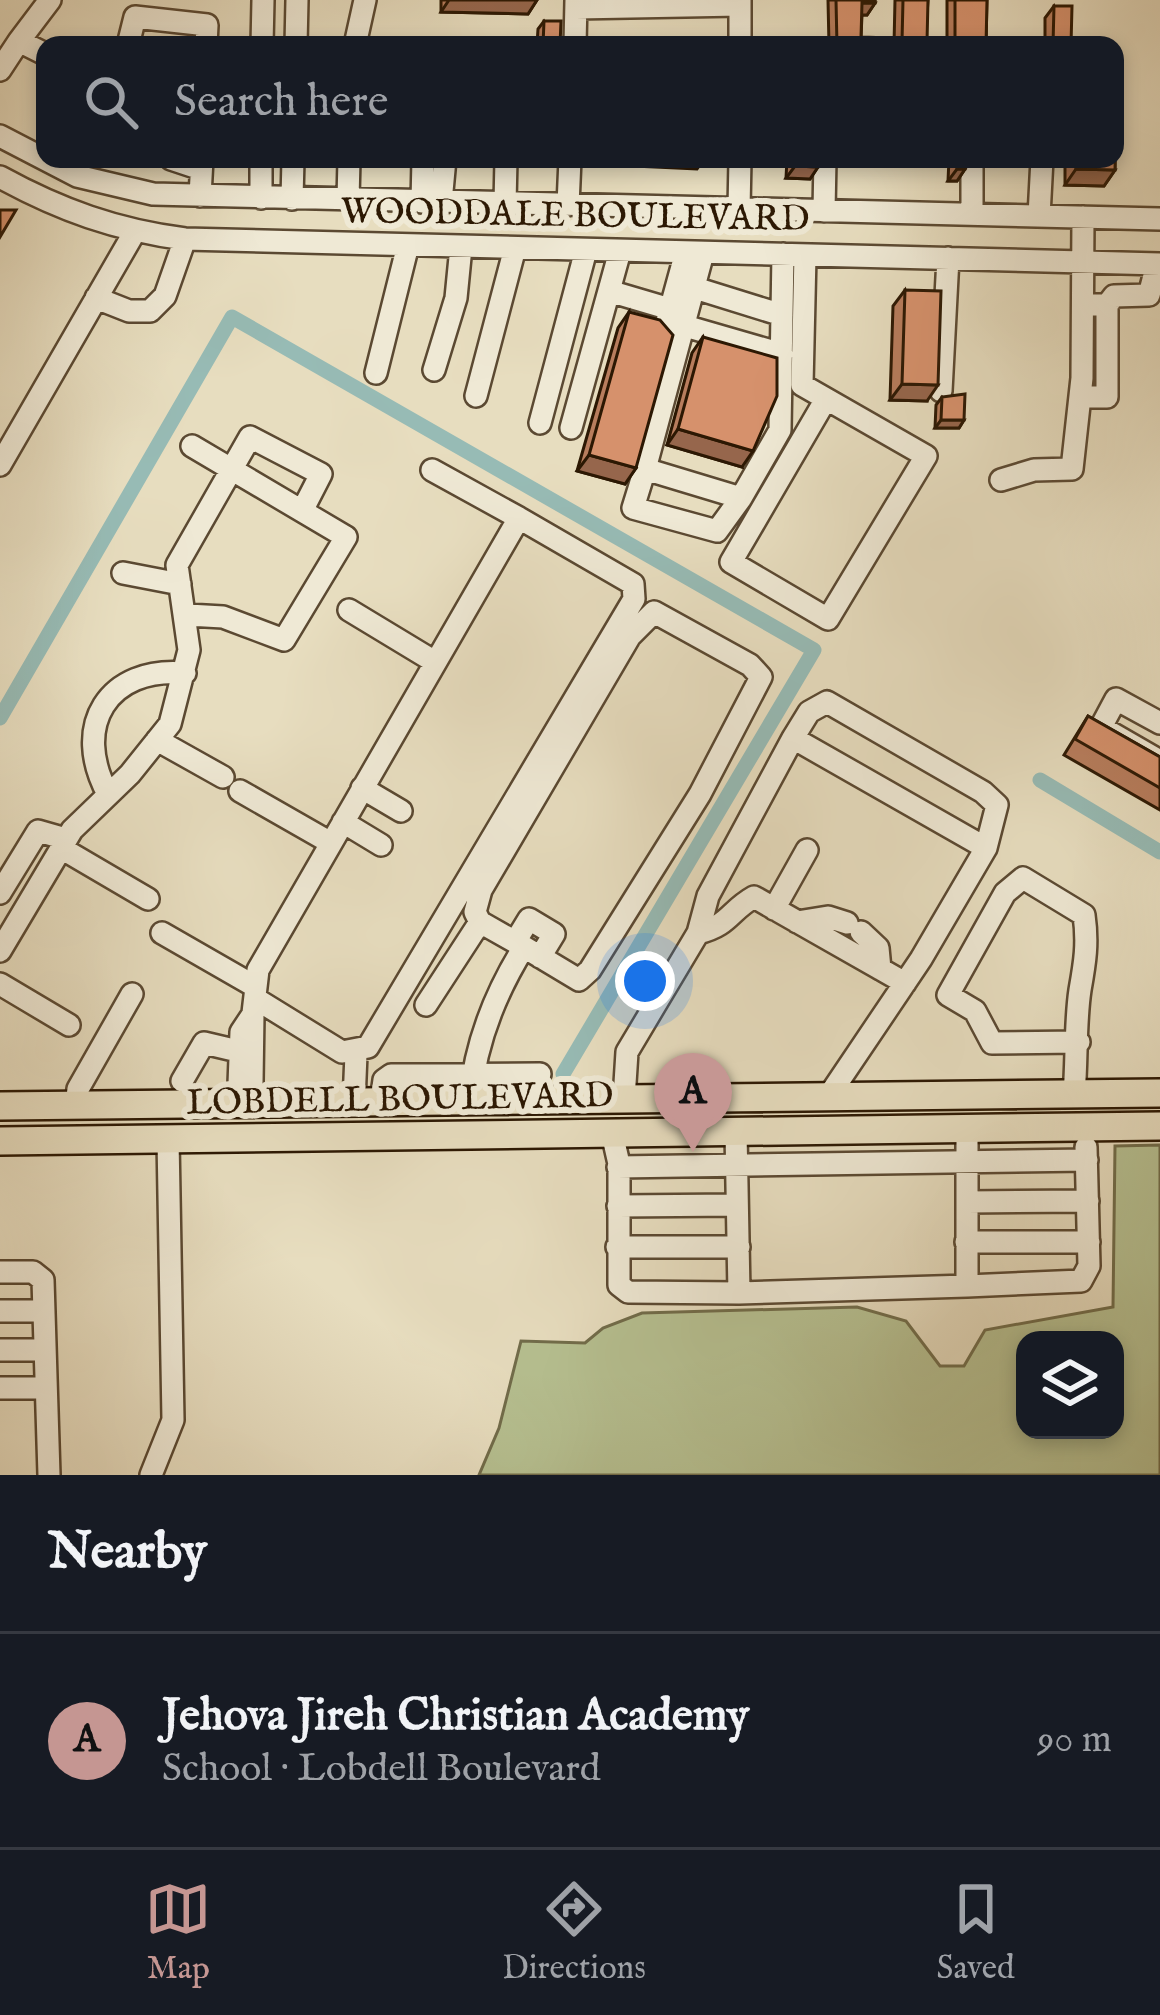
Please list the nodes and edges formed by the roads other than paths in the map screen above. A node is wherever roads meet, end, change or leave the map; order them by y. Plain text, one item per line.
1 (50, 0) edge
2 (263, 0) edge
3 (297, 0) edge
4 (365, 0) edge
5 (740, 3) edge
6 (576, 4) edge
7 (130, 36) edge
8 (206, 36) edge
9 (262, 36) edge
10 (296, 36) edge
11 (357, 36) edge
12 (574, 36) edge
13 (740, 36) edge
14 (19, 40) junction
15 (36, 49) edge
16 (0, 70) edge
17 (0, 136) edge
18 (36, 151) edge
19 (201, 168) edge
20 (259, 168) edge
21 (293, 168) edge
22 (349, 168) edge
23 (424, 168) edge
24 (442, 168) edge
25 (506, 168) edge
26 (569, 168) edge
27 (740, 168) edge
28 (825, 168) edge
29 (972, 168) edge
30 (1042, 168) edge
31 (94, 169) edge
32 (0, 177) edge
33 (200, 196) junction
34 (251, 198) junction
35 (292, 199) junction
36 (347, 200) junction
37 (432, 202) junction
38 (505, 204) junction
39 (563, 205) junction
40 (740, 209) junction
41 (824, 211) junction
42 (941, 214) junction
43 (972, 214) junction
44 (1039, 216) junction
45 (1083, 217) junction
46 (1160, 219) edge
47 (134, 232) junction
48 (185, 239) junction
49 (245, 242) junction
50 (408, 245) junction
51 (461, 247) junction
52 (515, 248) junction
53 (558, 249) junction
54 (586, 250) junction
55 (620, 250) junction
56 (694, 252) junction
57 (794, 255) junction
58 (944, 258) junction
59 (1084, 262) junction
60 (1158, 264) edge
61 (694, 288) junction
62 (609, 291) junction
63 (96, 298) junction
64 (1095, 305) junction
65 (782, 315) junction
66 (677, 318) junction
67 (662, 336) edge
68 (782, 354) junction
69 (434, 370) dead end
70 (376, 373) dead end
71 (941, 391) edge
72 (476, 396) dead end
73 (826, 399) junction
74 (540, 423) dead end
75 (571, 428) dead end
76 (192, 446) dead end
77 (0, 465) edge
78 (232, 469) junction
79 (645, 469) junction
80 (432, 470) dead end
81 (1001, 480) dead end
82 (741, 498) junction
83 (302, 511) junction
84 (519, 518) junction
85 (123, 573) dead end
86 (180, 584) junction
87 (350, 610) dead end
88 (188, 615) junction
89 (435, 662) junction
90 (185, 673) junction
91 (1160, 724) edge
92 (793, 738) junction
93 (157, 740) junction
94 (1160, 761) edge
95 (362, 788) junction
96 (108, 794) junction
97 (401, 811) dead end
98 (343, 821) junction
99 (63, 843) junction
100 (331, 843) junction
101 (382, 844) dead end
102 (986, 848) junction
103 (807, 850) dead end
104 (0, 893) edge
105 (148, 899) dead end
106 (774, 908) junction
107 (480, 922) junction
108 (797, 922) junction
109 (7, 924) edge
110 (162, 933) dead end
111 (698, 933) junction
112 (527, 948) junction
113 (0, 951) edge
114 (880, 969) junction
115 (905, 983) junction
116 (0, 984) edge
117 (132, 994) dead end
118 (255, 1000) junction
119 (426, 1005) dead end
120 (69, 1025) dead end
121 (1079, 1042) junction
122 (245, 1053) junction
123 (356, 1054) junction
124 (540, 1074) dead end
125 (483, 1087) junction
126 (174, 1092) junction
127 (1160, 1093) edge
128 (1074, 1094) junction
129 (246, 1096) junction
130 (828, 1096) junction
131 (624, 1099) junction
132 (368, 1101) junction
133 (76, 1105) junction
134 (0, 1106) edge
135 (1156, 1123) edge
136 (1076, 1128) junction
137 (967, 1129) junction
138 (740, 1132) junction
139 (613, 1133) junction
140 (168, 1139) junction
141 (0, 1141) edge
142 (1087, 1160) junction
143 (968, 1162) junction
144 (736, 1166) junction
145 (619, 1167) junction
146 (1088, 1201) junction
147 (967, 1202) junction
148 (737, 1205) junction
149 (618, 1206) junction
150 (966, 1242) junction
151 (1089, 1242) junction
152 (739, 1246) junction
153 (617, 1247) junction
154 (0, 1272) edge
155 (967, 1286) junction
156 (739, 1293) junction
157 (44, 1311) junction
158 (0, 1312) edge
159 (0, 1350) edge
160 (45, 1350) junction
161 (0, 1388) edge
162 (46, 1388) junction
163 (49, 1475) edge
164 (151, 1475) edge

1 - 14 street
2 - 9 street
3 - 10 street
4 - 11 street
5 - 6 street
5 - 13 street
6 - 12 street
7 - 8 street
14 - 15 street
14 - 16 street
17 - 18 street, WOODDALE BOULEVARD
19 - 33 street
20 - 34 street
21 - 35 street
22 - 36 street
23 - 37 street
24 - 37 street
25 - 38 street
26 - 39 street
27 - 40 street
28 - 41 street
29 - 43 street
30 - 44 street
31 - 33 street, WOODDALE BOULEVARD
32 - 47 street, WOODDALE BOULEVARD
33 - 34 street, WOODDALE BOULEVARD
34 - 35 street, WOODDALE BOULEVARD
34 - 49 street
35 - 36 street, WOODDALE BOULEVARD
36 - 37 street, WOODDALE BOULEVARD
37 - 38 street, WOODDALE BOULEVARD
38 - 39 street, WOODDALE BOULEVARD
39 - 40 street, WOODDALE BOULEVARD
39 - 53 street
40 - 41 street, WOODDALE BOULEVARD
41 - 42 street, WOODDALE BOULEVARD
42 - 43 street, WOODDALE BOULEVARD
42 - 58 street
43 - 44 street, WOODDALE BOULEVARD
44 - 45 street, WOODDALE BOULEVARD
45 - 46 street, WOODDALE BOULEVARD
45 - 59 street
47 - 48 street, WOODDALE BOULEVARD
47 - 63 street
48 - 49 street, WOODDALE BOULEVARD
48 - 63 street
49 - 50 street, WOODDALE BOULEVARD
50 - 51 street, WOODDALE BOULEVARD
50 - 70 street
51 - 52 street, WOODDALE BOULEVARD
51 - 69 street
52 - 53 street, WOODDALE BOULEVARD
52 - 72 street
53 - 54 street, WOODDALE BOULEVARD
54 - 55 street, WOODDALE BOULEVARD
54 - 74 street
55 - 56 street, WOODDALE BOULEVARD
55 - 62 street
56 - 57 street, WOODDALE BOULEVARD
56 - 61 street
56 - 66 street
57 - 58 street, WOODDALE BOULEVARD
57 - 65 street
57 - 73 street
58 - 59 street, WOODDALE BOULEVARD
58 - 71 street
59 - 60 street, WOODDALE BOULEVARD
59 - 64 street
60 - 64 street
61 - 65 street
61 - 66 street
62 - 66 street
62 - 75 street
63 - 77 street
64 - 81 street
65 - 68 street
66 - 67 street
66 - 68 street
66 - 79 street
68 - 82 street
73 - 73 street
76 - 78 street
78 - 83 street
78 - 83 street
78 - 86 street
79 - 82 street
79 - 82 street
80 - 84 street
83 - 88 street
84 - 89 street
84 - 123 street
85 - 86 street
86 - 88 street
87 - 89 street
88 - 90 street
89 - 95 street
90 - 93 street
90 - 96 street
91 - 94 street
92 - 102 street
92 - 102 street
92 - 111 street
93 - 96 street
93 - 100 street
95 - 97 street
95 - 98 street
96 - 99 street
98 - 100 street
98 - 101 street
99 - 104 street
99 - 105 street
99 - 109 street
100 - 118 street
102 - 115 street
103 - 106 street
106 - 108 street
106 - 111 street
107 - 112 street
107 - 112 street
107 - 119 street
108 - 114 street
108 - 114 street
109 - 113 street
110 - 118 street
111 - 131 street
112 - 125 street
114 - 115 street
115 - 130 street
116 - 120 street
117 - 133 street
118 - 122 street
118 - 123 street
121 - 121 street
121 - 128 street
122 - 126 street
122 - 129 street
123 - 132 street
124 - 125 street
125 - 131 main road, LOBDELL BOULEVARD
125 - 132 main road, LOBDELL BOULEVARD
126 - 129 main road, LOBDELL BOULEVARD
126 - 133 main road, LOBDELL BOULEVARD
126 - 140 main road
127 - 128 main road, LOBDELL BOULEVARD
128 - 130 main road, LOBDELL BOULEVARD
128 - 136 main road
129 - 132 main road, LOBDELL BOULEVARD
130 - 131 main road, LOBDELL BOULEVARD
130 - 138 main road
133 - 134 main road, LOBDELL BOULEVARD
135 - 136 main road, LOBDELL BOULEVARD
136 - 137 main road, LOBDELL BOULEVARD
136 - 142 street
137 - 138 main road, LOBDELL BOULEVARD
137 - 143 street
138 - 139 main road, LOBDELL BOULEVARD
138 - 144 street
139 - 140 main road, LOBDELL BOULEVARD
139 - 145 street
140 - 141 main road, LOBDELL BOULEVARD
140 - 164 street
142 - 143 street
142 - 146 street
143 - 144 street
143 - 147 street
144 - 145 street
144 - 148 street
145 - 149 street
146 - 147 street
146 - 151 street
147 - 150 street
148 - 149 street
148 - 152 street
149 - 153 street
150 - 151 street
150 - 155 street
151 - 155 street
152 - 153 street
152 - 156 street
153 - 156 street
154 - 157 street
155 - 156 street
157 - 158 street
157 - 160 street
159 - 160 street
160 - 162 street
161 - 162 street
162 - 163 street

